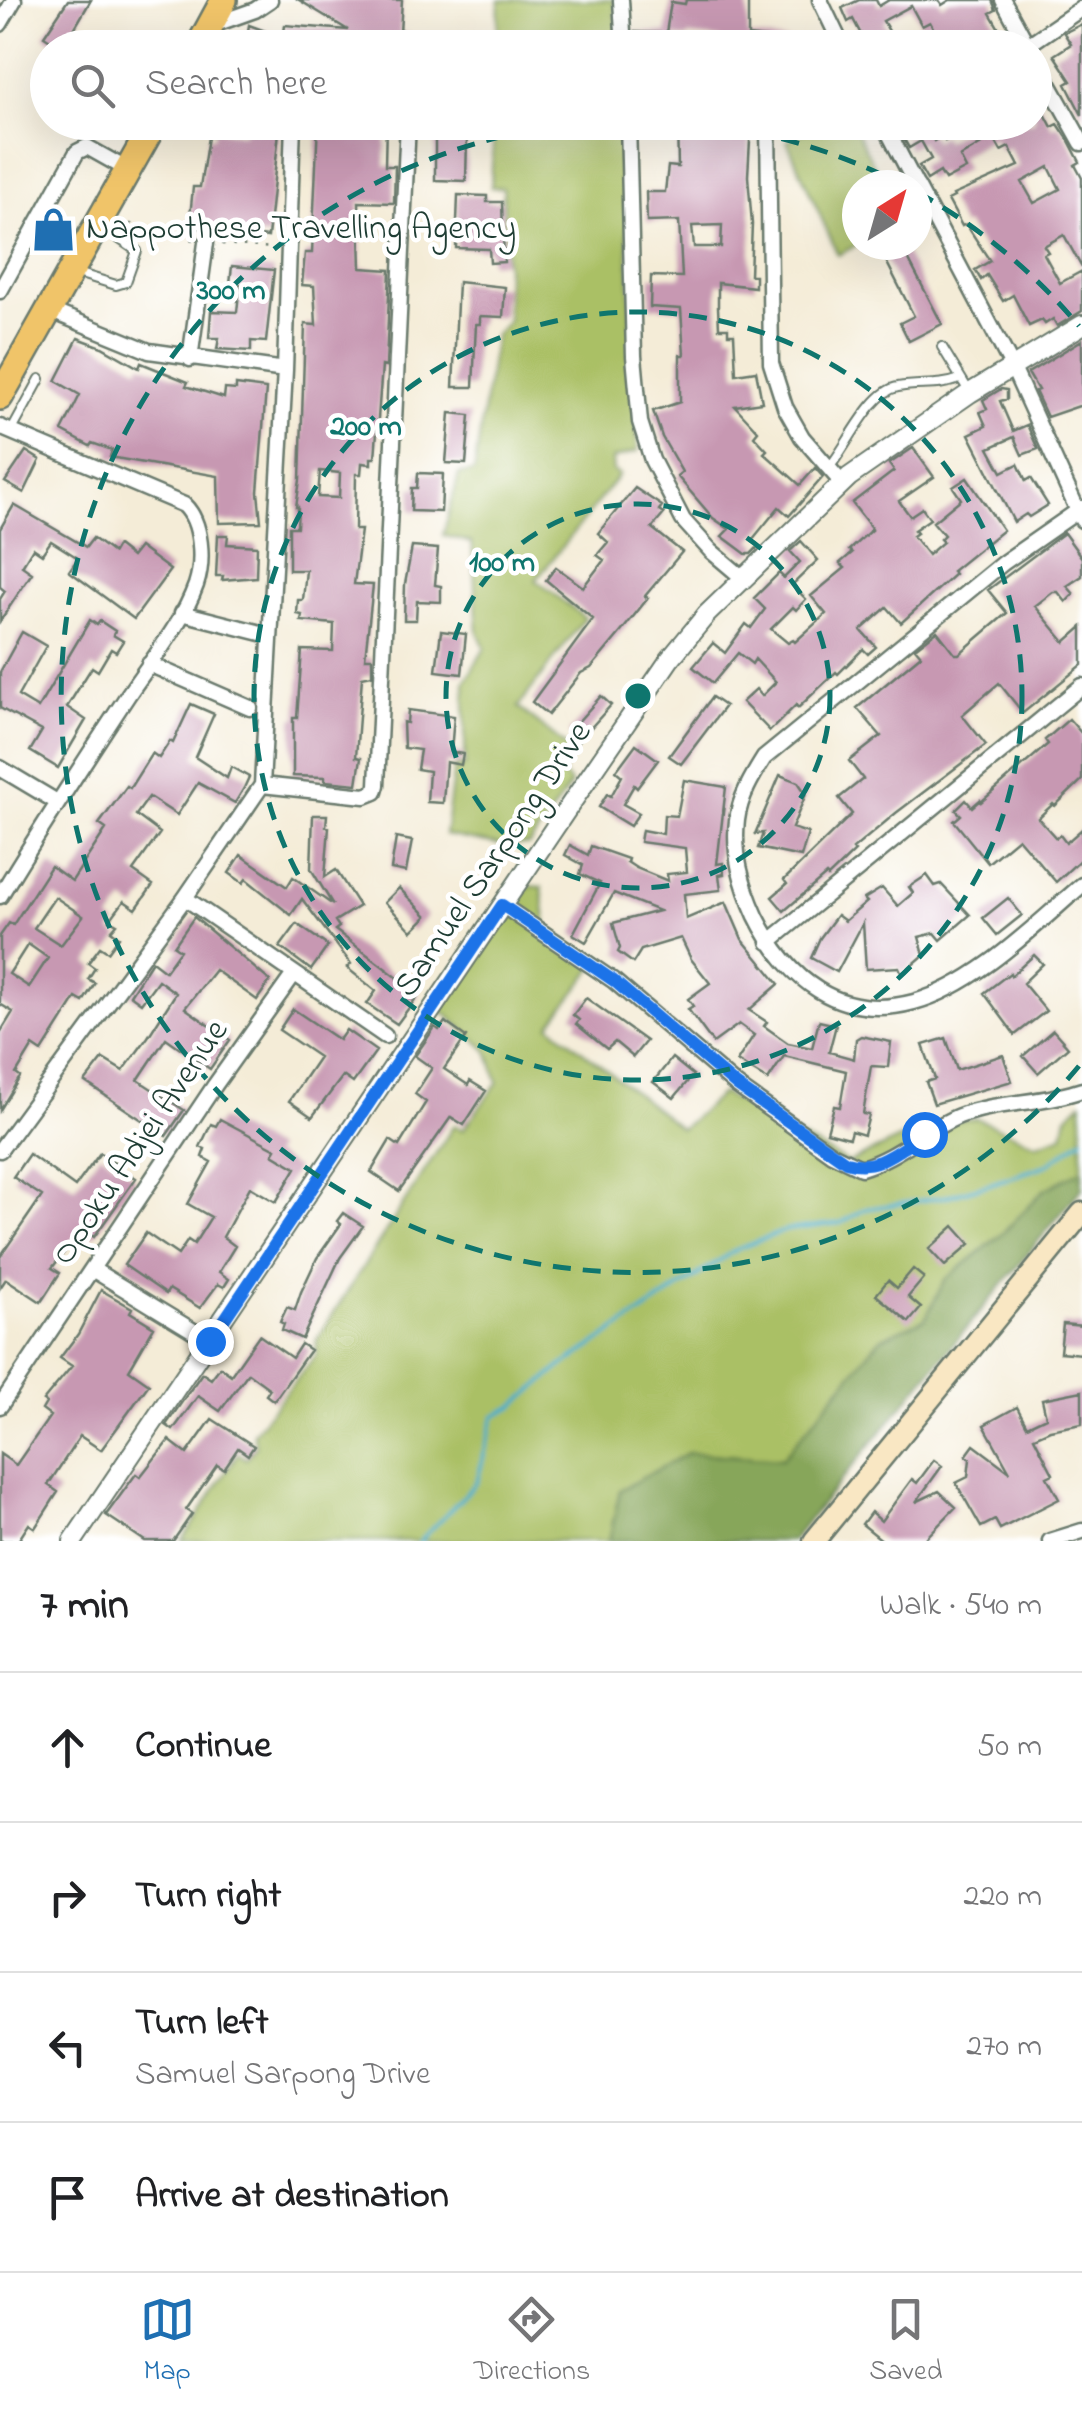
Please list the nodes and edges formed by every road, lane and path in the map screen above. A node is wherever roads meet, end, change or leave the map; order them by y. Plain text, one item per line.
1 (14, 0) edge
2 (223, 0) edge
3 (270, 0) edge
4 (621, 0) edge
5 (820, 0) edge
6 (1003, 0) edge
7 (1082, 8) edge
8 (0, 24) edge
9 (208, 30) edge
10 (217, 30) edge
11 (623, 30) edge
12 (834, 30) edge
13 (1020, 30) edge
14 (1052, 33) edge
15 (1052, 89) edge
16 (145, 140) edge
17 (292, 140) edge
18 (407, 140) edge
19 (628, 140) edge
20 (768, 140) edge
21 (893, 140) edge
22 (1082, 144) edge
23 (128, 170) junction
24 (908, 170) edge
25 (932, 214) edge
26 (102, 218) junction
27 (206, 243) junction
28 (288, 249) junction
29 (72, 271) junction
30 (0, 291) edge
31 (50, 310) junction
32 (1082, 326) edge
33 (942, 346) dead end
34 (190, 360) junction
35 (1012, 366) junction
36 (284, 370) junction
37 (40, 380) dead end
38 (965, 386) junction
39 (0, 397) edge
40 (6, 429) edge
41 (828, 468) junction
42 (842, 483) junction
43 (1080, 513) edge
44 (744, 579) junction
45 (182, 613) junction
46 (269, 635) junction
47 (148, 664) junction
48 (1082, 686) edge
49 (250, 708) dead end
50 (0, 768) edge
51 (262, 784) junction
52 (57, 802) junction
53 (1082, 885) edge
54 (0, 896) edge
55 (185, 898) junction
56 (502, 905) junction
57 (769, 942) junction
58 (294, 974) junction
59 (386, 1036) dead end
60 (1082, 1090) edge
61 (0, 1150) edge
62 (1082, 1214) edge
63 (92, 1269) junction
64 (210, 1341) junction
65 (0, 1406) edge
66 (1082, 1531) edge
67 (73, 1541) edge
68 (814, 1541) edge
69 (1050, 1541) edge

1 - 8 street
2 - 9 highway
3 - 10 street
4 - 11 street
5 - 12 street
6 - 13 street
7 - 14 street
15 - 22 street
16 - 23 highway
17 - 28 street
18 - 51 street
19 - 44 street
20 - 41 street
21 - 24 street
23 - 26 highway
23 - 30 street
25 - 35 street
26 - 27 path
26 - 29 highway
26 - 29 lane
27 - 28 path
27 - 34 street
28 - 36 street
29 - 31 highway
31 - 34 street
31 - 39 highway
32 - 35 street, Samuel Sarpong Drive
33 - 38 lane
34 - 36 street
35 - 38 street, Samuel Sarpong Drive
35 - 43 street
36 - 46 street
37 - 40 lane
38 - 41 lane
38 - 42 street, Samuel Sarpong Drive
40 - 45 street
41 - 42 street
42 - 44 street, Samuel Sarpong Drive
43 - 57 street
44 - 56 street, Samuel Sarpong Drive
45 - 46 street
45 - 47 street
46 - 51 street
47 - 49 street
47 - 52 street
48 - 57 street
50 - 52 street
51 - 55 street
52 - 54 street
53 - 57 street
55 - 58 street
55 - 61 street
56 - 60 street
56 - 64 street, Samuel Sarpong Drive
58 - 59 street
58 - 63 street, Opoku Adjei Avenue
62 - 68 main road
63 - 64 street
63 - 65 street, Opoku Adjei Avenue
64 - 67 street, Samuel Sarpong Drive
66 - 69 street

